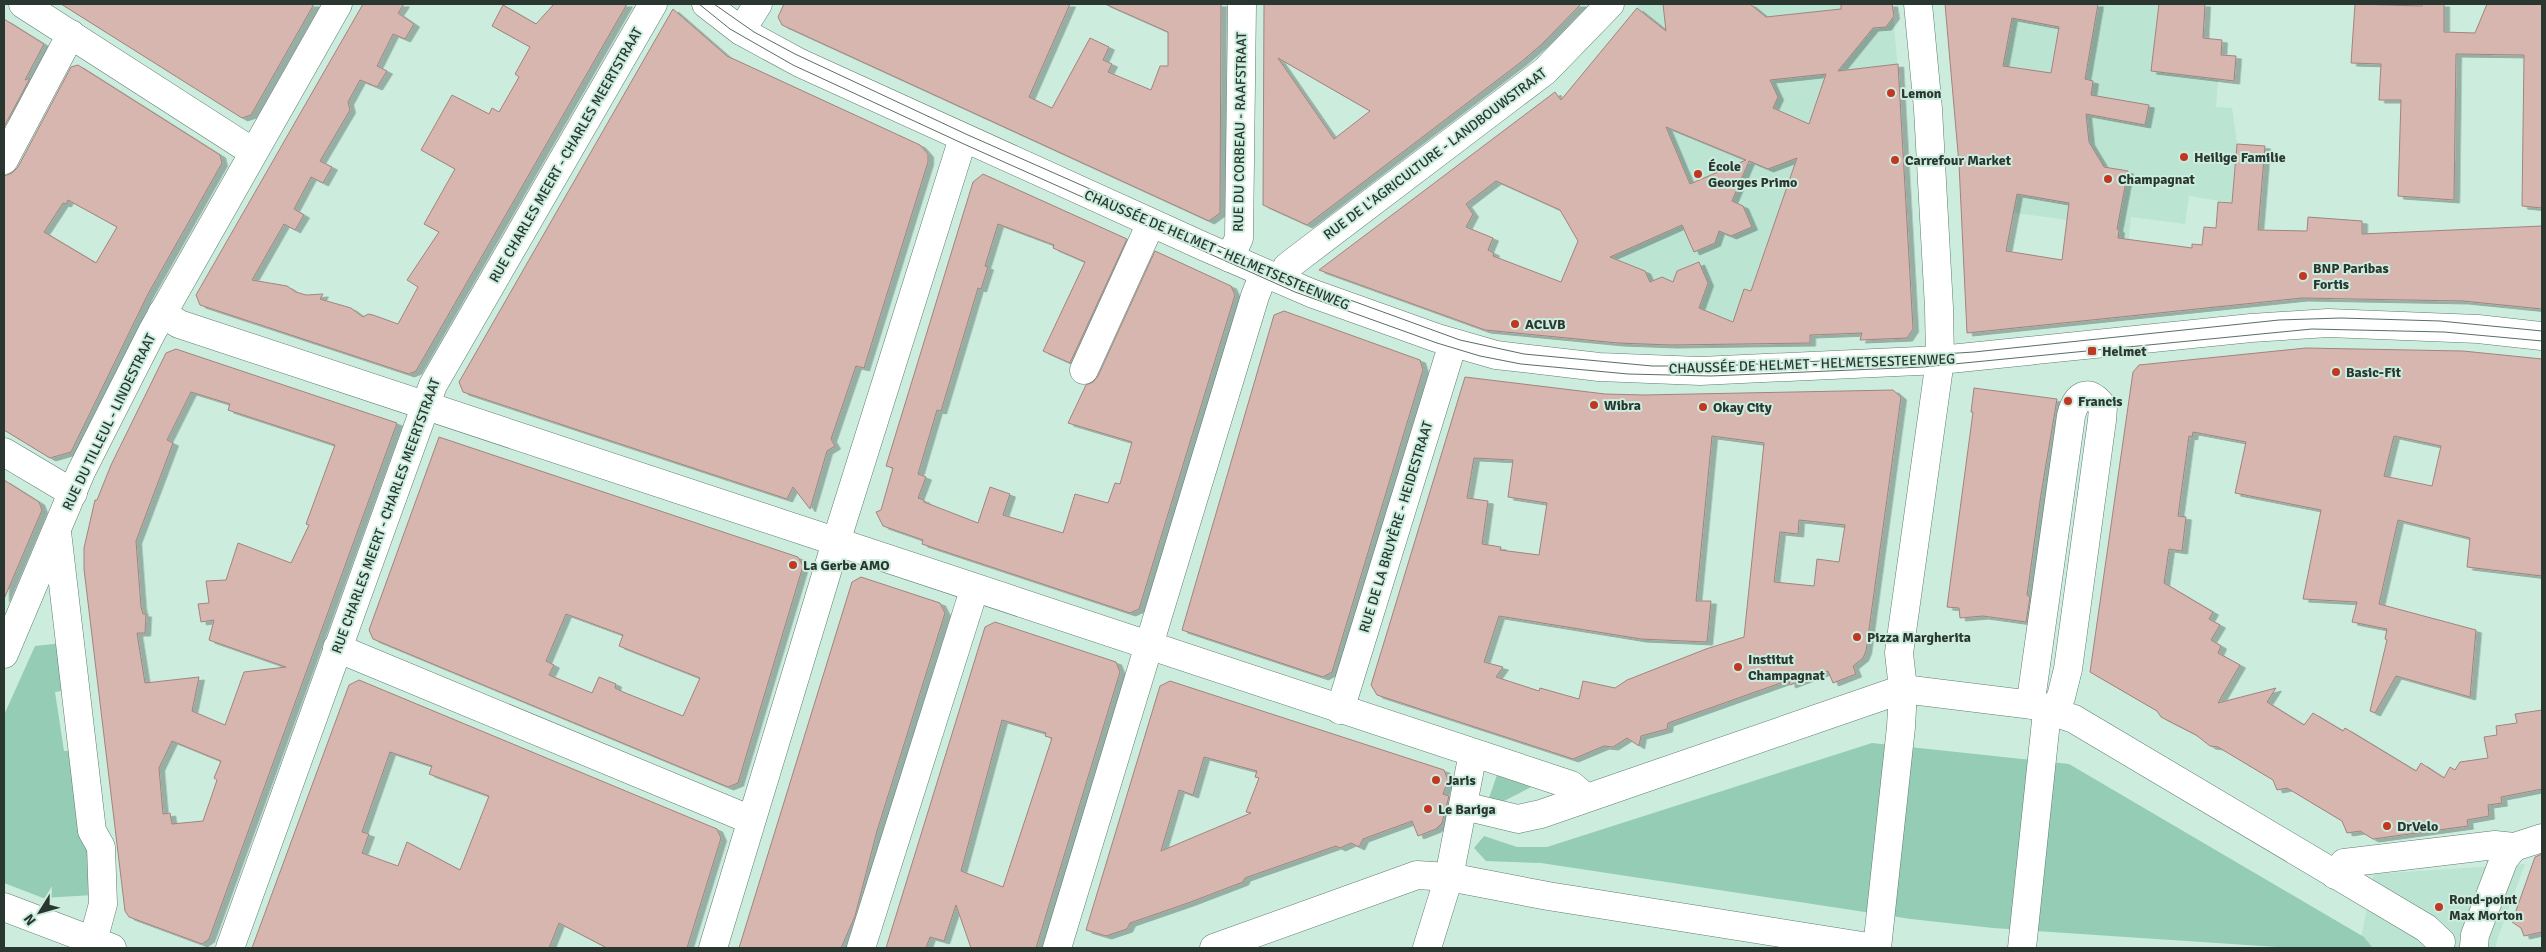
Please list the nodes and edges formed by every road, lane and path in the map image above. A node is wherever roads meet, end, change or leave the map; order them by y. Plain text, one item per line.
1 (23, 4) edge
2 (338, 4) edge
3 (653, 4) edge
4 (706, 4) edge
5 (758, 4) edge
6 (1242, 4) edge
7 (1610, 4) edge
8 (1918, 4) edge
9 (741, 31) junction
10 (71, 34) junction
11 (963, 138) junction
12 (253, 152) junction
13 (4, 160) edge
14 (1151, 223) junction
15 (1230, 258) junction
16 (1273, 277) junction
17 (162, 313) junction
18 (2542, 336) edge
19 (1453, 343) junction
20 (1940, 360) junction
21 (1084, 370) dead end
22 (426, 406) junction
23 (4, 452) edge
24 (73, 493) junction
25 (57, 532) junction
26 (836, 542) junction
27 (974, 590) junction
28 (1149, 646) junction
29 (338, 648) junction
30 (4, 654) edge
31 (1903, 688) junction
32 (2042, 707) junction
33 (1340, 710) junction
34 (1473, 753) junction
35 (1585, 797) junction
36 (1464, 806) junction
37 (751, 820) junction
38 (2542, 838) edge
39 (2514, 847) junction
40 (2335, 875) junction
41 (1449, 877) junction
42 (4, 907) edge
43 (102, 945) edge
44 (2436, 945) edge
45 (2475, 947) edge
46 (230, 948) edge
47 (714, 948) edge
48 (862, 948) edge
49 (1057, 948) edge
50 (1214, 948) edge
51 (1427, 948) edge
52 (1876, 948) edge
53 (2022, 948) edge

1 - 10 street
2 - 12 street, RUE DU TILLEUL - LINDESTRAAT
3 - 22 street, RUE CHARLES MEERT - CHARLES MEERTSTRAAT
4 - 9 street, CHAUSSÉE DE HELMET - HELMETSESTEENWEG
5 - 9 street
6 - 15 street, RUE DU CORBEAU - RAAFSTRAAT
7 - 16 street, RUE DE L'AGRICULTURE - LANDBOUWSTRAAT
8 - 20 street
9 - 11 street, CHAUSSÉE DE HELMET - HELMETSESTEENWEG
10 - 12 street
10 - 13 street
11 - 14 street, CHAUSSÉE DE HELMET - HELMETSESTEENWEG
11 - 26 street
12 - 17 street, RUE DU TILLEUL - LINDESTRAAT
14 - 15 street, CHAUSSÉE DE HELMET - HELMETSESTEENWEG
14 - 21 street
15 - 16 street, CHAUSSÉE DE HELMET - HELMETSESTEENWEG
16 - 19 street, CHAUSSÉE DE HELMET - HELMETSESTEENWEG
16 - 28 street, RUE DE L'AGRICULTURE - LANDBOUWSTRAAT
17 - 22 street
17 - 24 street, RUE DU TILLEUL - LINDESTRAAT
18 - 20 street, CHAUSSÉE DE HELMET - HELMETSESTEENWEG
19 - 20 street, CHAUSSÉE DE HELMET - HELMETSESTEENWEG
19 - 33 street, RUE DE LA BRUYÈRE - HEIDESTRAAT
20 - 31 street
22 - 26 street
22 - 29 street, RUE CHARLES MEERT - CHARLES MEERTSTRAAT
23 - 24 street
24 - 25 street, RUE DU TILLEUL - LINDESTRAAT
25 - 30 street
25 - 43 street, RUE DU TILLEUL - LINDESTRAAT
26 - 27 street
26 - 37 street
27 - 28 street
27 - 48 street
28 - 33 street
28 - 49 street, RUE DE L'AGRICULTURE - LANDBOUWSTRAAT
29 - 37 street
29 - 46 street, RUE CHARLES MEERT - CHARLES MEERTSTRAAT
31 - 32 street
31 - 35 street
31 - 52 street
32 - 32 street
32 - 40 street
32 - 53 street
33 - 34 street
34 - 35 street
34 - 36 street
35 - 36 street
36 - 41 street
37 - 47 street
38 - 39 street
39 - 40 street
39 - 45 street
40 - 44 street
41 - 50 street
41 - 51 street
41 - 52 street
42 - 43 street
44 - 45 street

